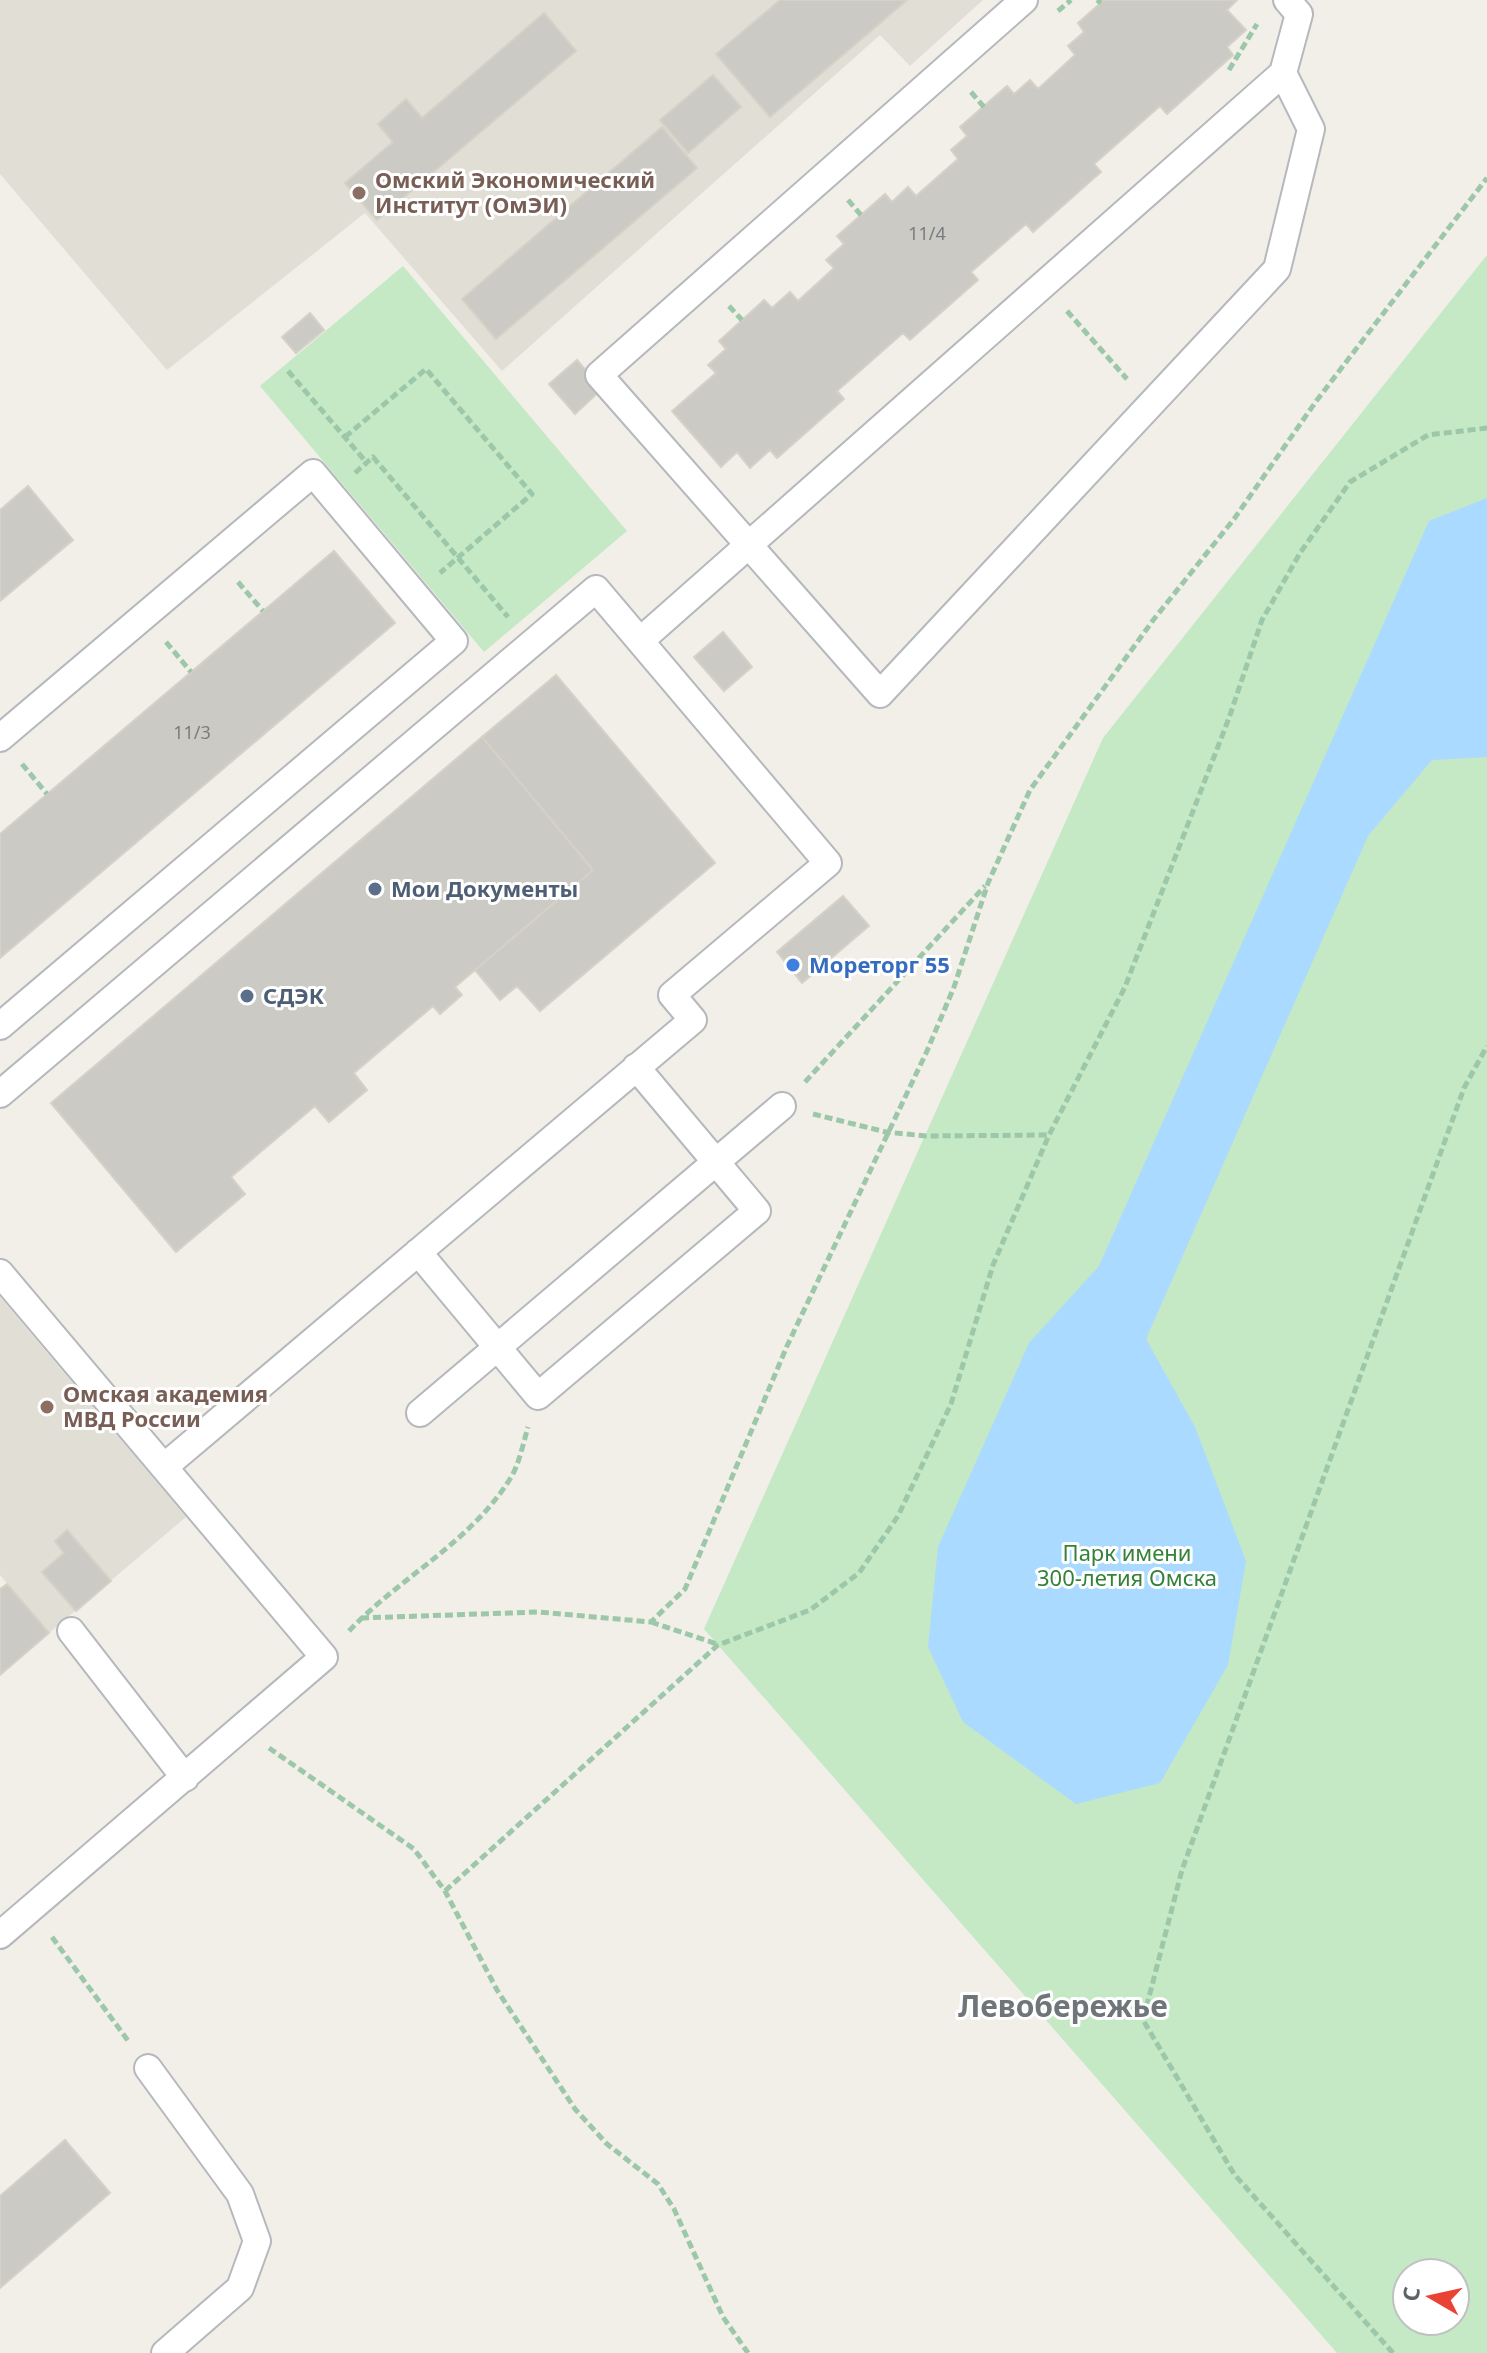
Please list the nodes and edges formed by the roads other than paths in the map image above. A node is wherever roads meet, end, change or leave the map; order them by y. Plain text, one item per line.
1 (1024, 0) edge
2 (1287, 0) edge
3 (1283, 73) junction
4 (749, 545) junction
5 (640, 641) junction
6 (0, 738) edge
7 (0, 1026) edge
8 (636, 1067) junction
9 (0, 1094) edge
10 (782, 1106) road end
11 (716, 1162) junction
12 (418, 1252) junction
13 (0, 1273) edge
14 (498, 1347) junction
15 (420, 1413) dead end
16 (164, 1467) junction
17 (71, 1631) dead end
18 (185, 1778) junction
19 (0, 1935) edge
20 (148, 2068) road end
21 (165, 2353) edge

1 - 4 lane
2 - 3 lane
3 - 4 lane
3 - 4 lane
4 - 5 lane
5 - 8 lane
5 - 9 lane
6 - 7 lane
8 - 11 lane
8 - 12 lane
10 - 11 lane
11 - 14 lane
11 - 14 lane
12 - 14 lane
12 - 16 lane
13 - 16 lane
14 - 15 lane
16 - 18 lane
17 - 18 lane
18 - 19 lane
20 - 21 lane

